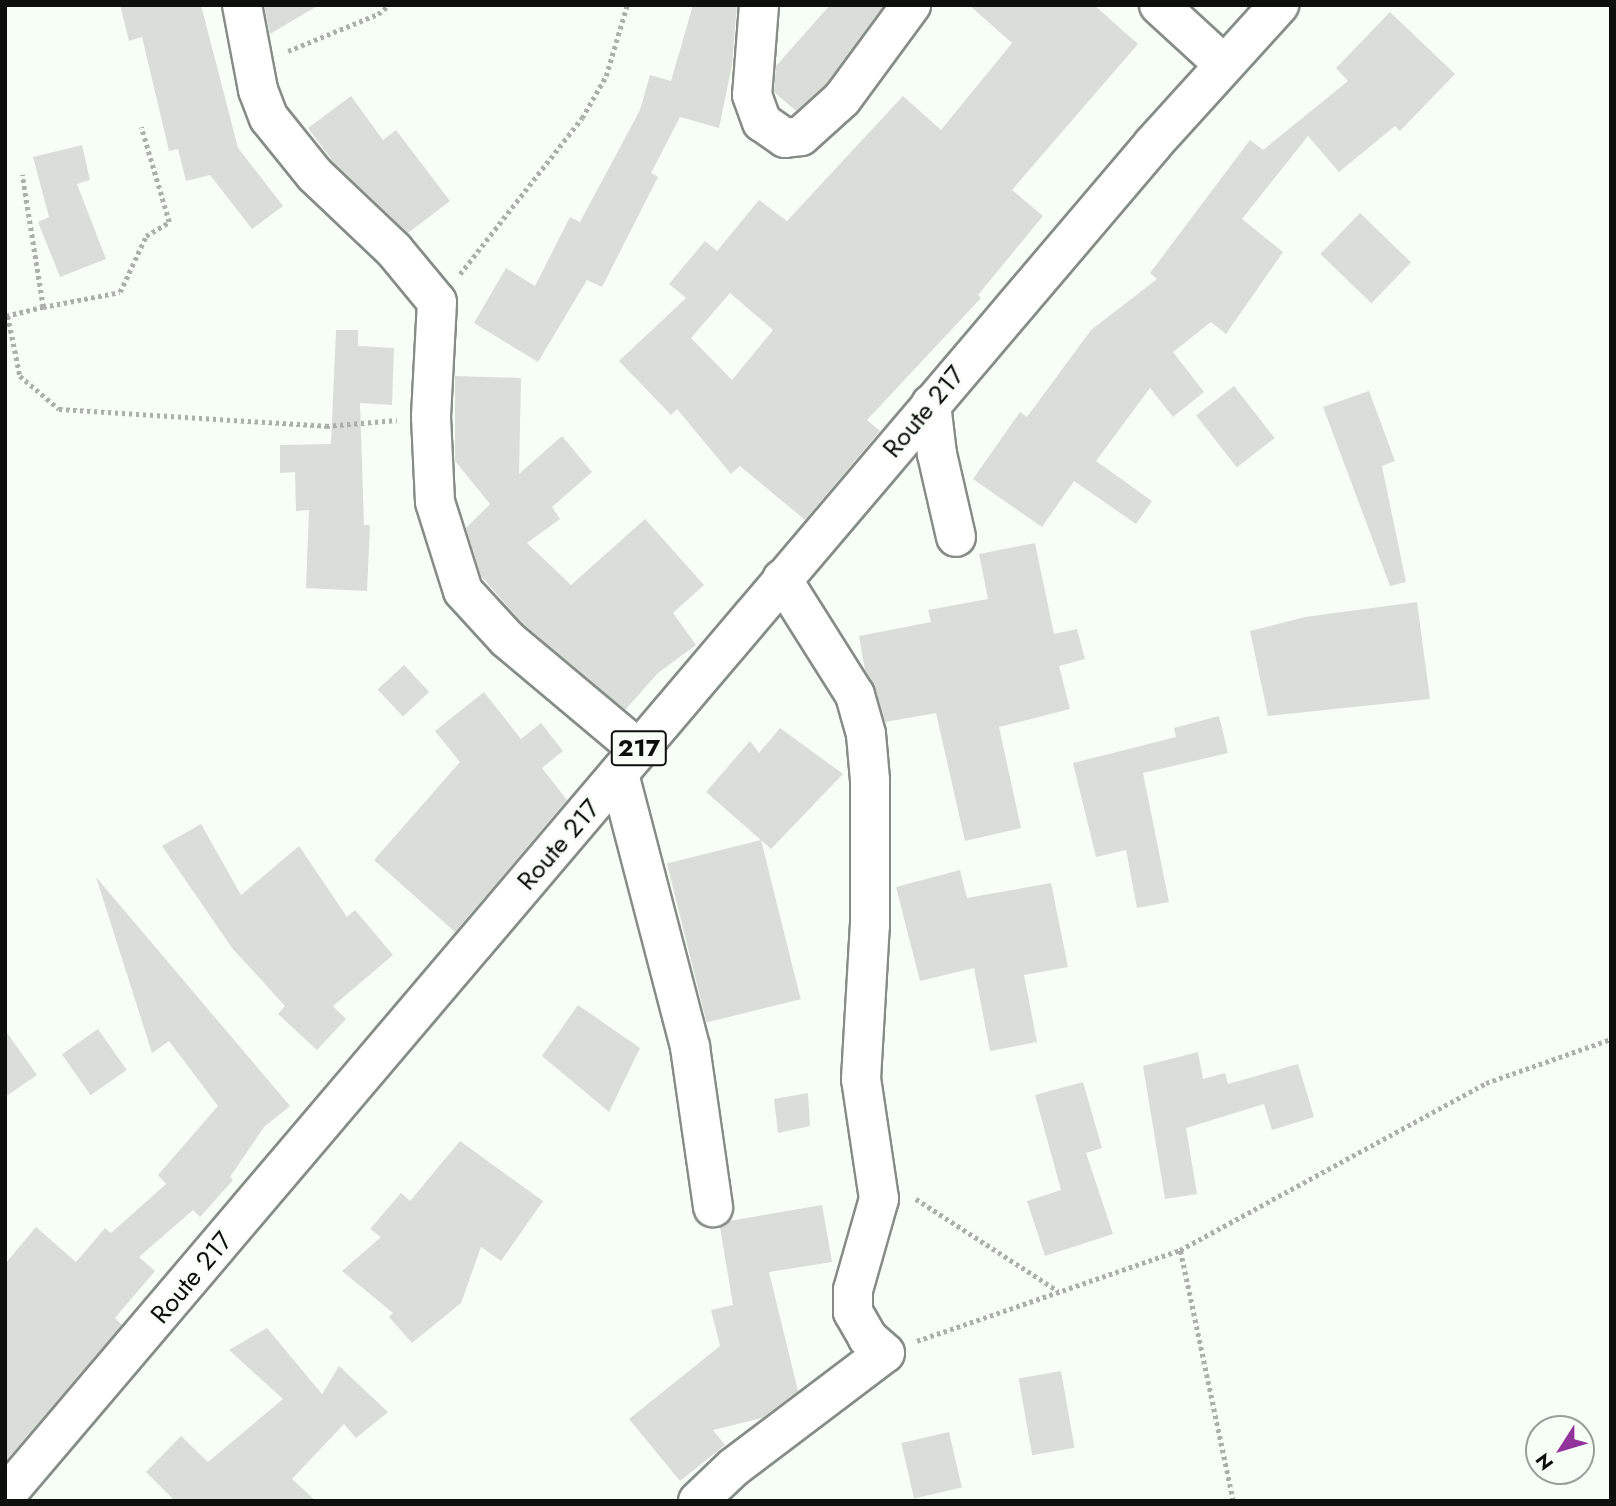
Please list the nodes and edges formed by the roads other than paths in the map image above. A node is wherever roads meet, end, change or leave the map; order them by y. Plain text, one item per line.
1 (242, 5) edge
2 (759, 5) edge
3 (911, 5) edge
4 (1158, 5) edge
5 (1279, 5) edge
6 (1222, 63) junction
7 (931, 404) junction
8 (956, 537) dead end
9 (782, 579) junction
10 (629, 762) junction
11 (713, 1207) dead end
12 (5, 1496) edge
13 (698, 1501) edge

1 - 10 street
2 - 3 street
4 - 6 street
5 - 6 street, Route 217 / 217
6 - 7 street, Route 217 / 217
7 - 8 street
7 - 9 street, Route 217 / 217
9 - 10 street, Route 217 / 217
9 - 13 street
10 - 11 street
10 - 12 street, Route 217 / 217

